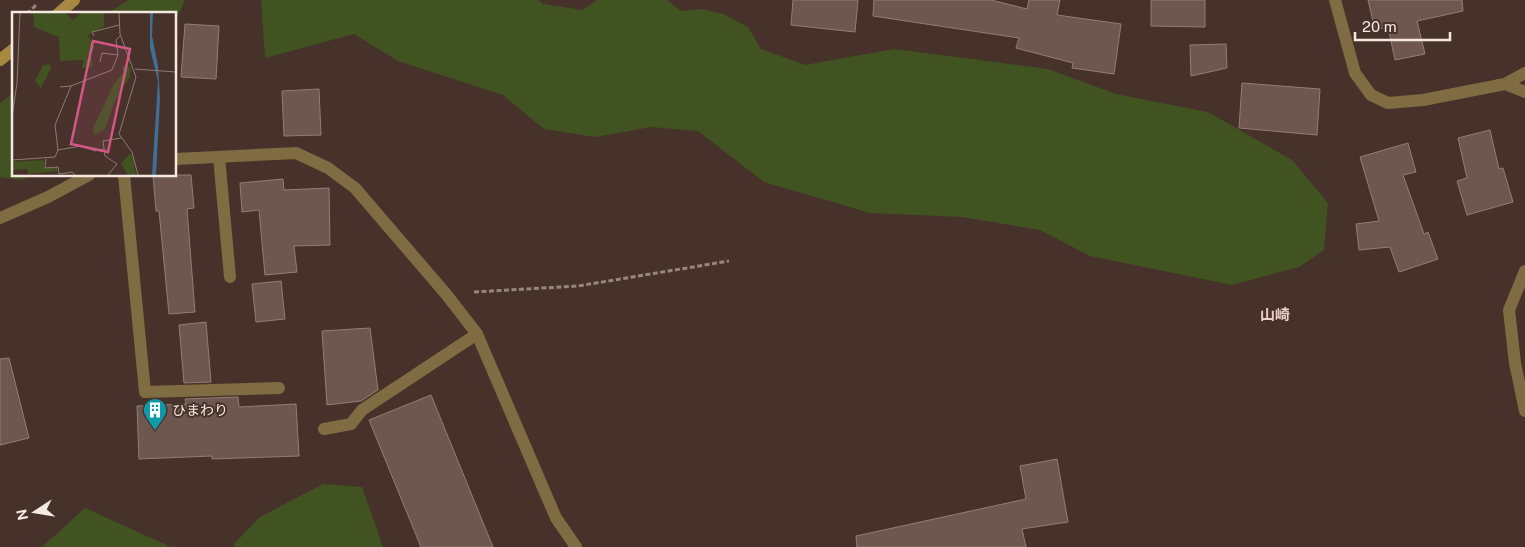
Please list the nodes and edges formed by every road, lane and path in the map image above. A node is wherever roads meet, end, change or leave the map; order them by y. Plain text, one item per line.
1 (42, 0) edge
2 (74, 0) edge
3 (1335, 0) edge
4 (29, 12) edge
5 (60, 12) edge
6 (12, 51) edge
7 (0, 60) edge
8 (1525, 73) edge
9 (1505, 84) junction
10 (1525, 92) edge
11 (220, 157) junction
12 (176, 159) edge
13 (87, 176) edge
14 (124, 176) edge
15 (0, 218) edge
16 (729, 261) dead end
17 (1525, 271) edge
18 (230, 277) dead end
19 (446, 294) junction
20 (477, 334) junction
21 (279, 388) dead end
22 (1525, 410) edge
23 (324, 429) dead end
24 (576, 547) edge

1 - 4 path
2 - 5 street
3 - 9 street
6 - 7 street
8 - 9 street
9 - 10 street
11 - 12 street
11 - 18 street
11 - 19 street
13 - 15 street
14 - 21 street
16 - 19 path
17 - 22 street
19 - 20 street
20 - 23 street
20 - 24 street

